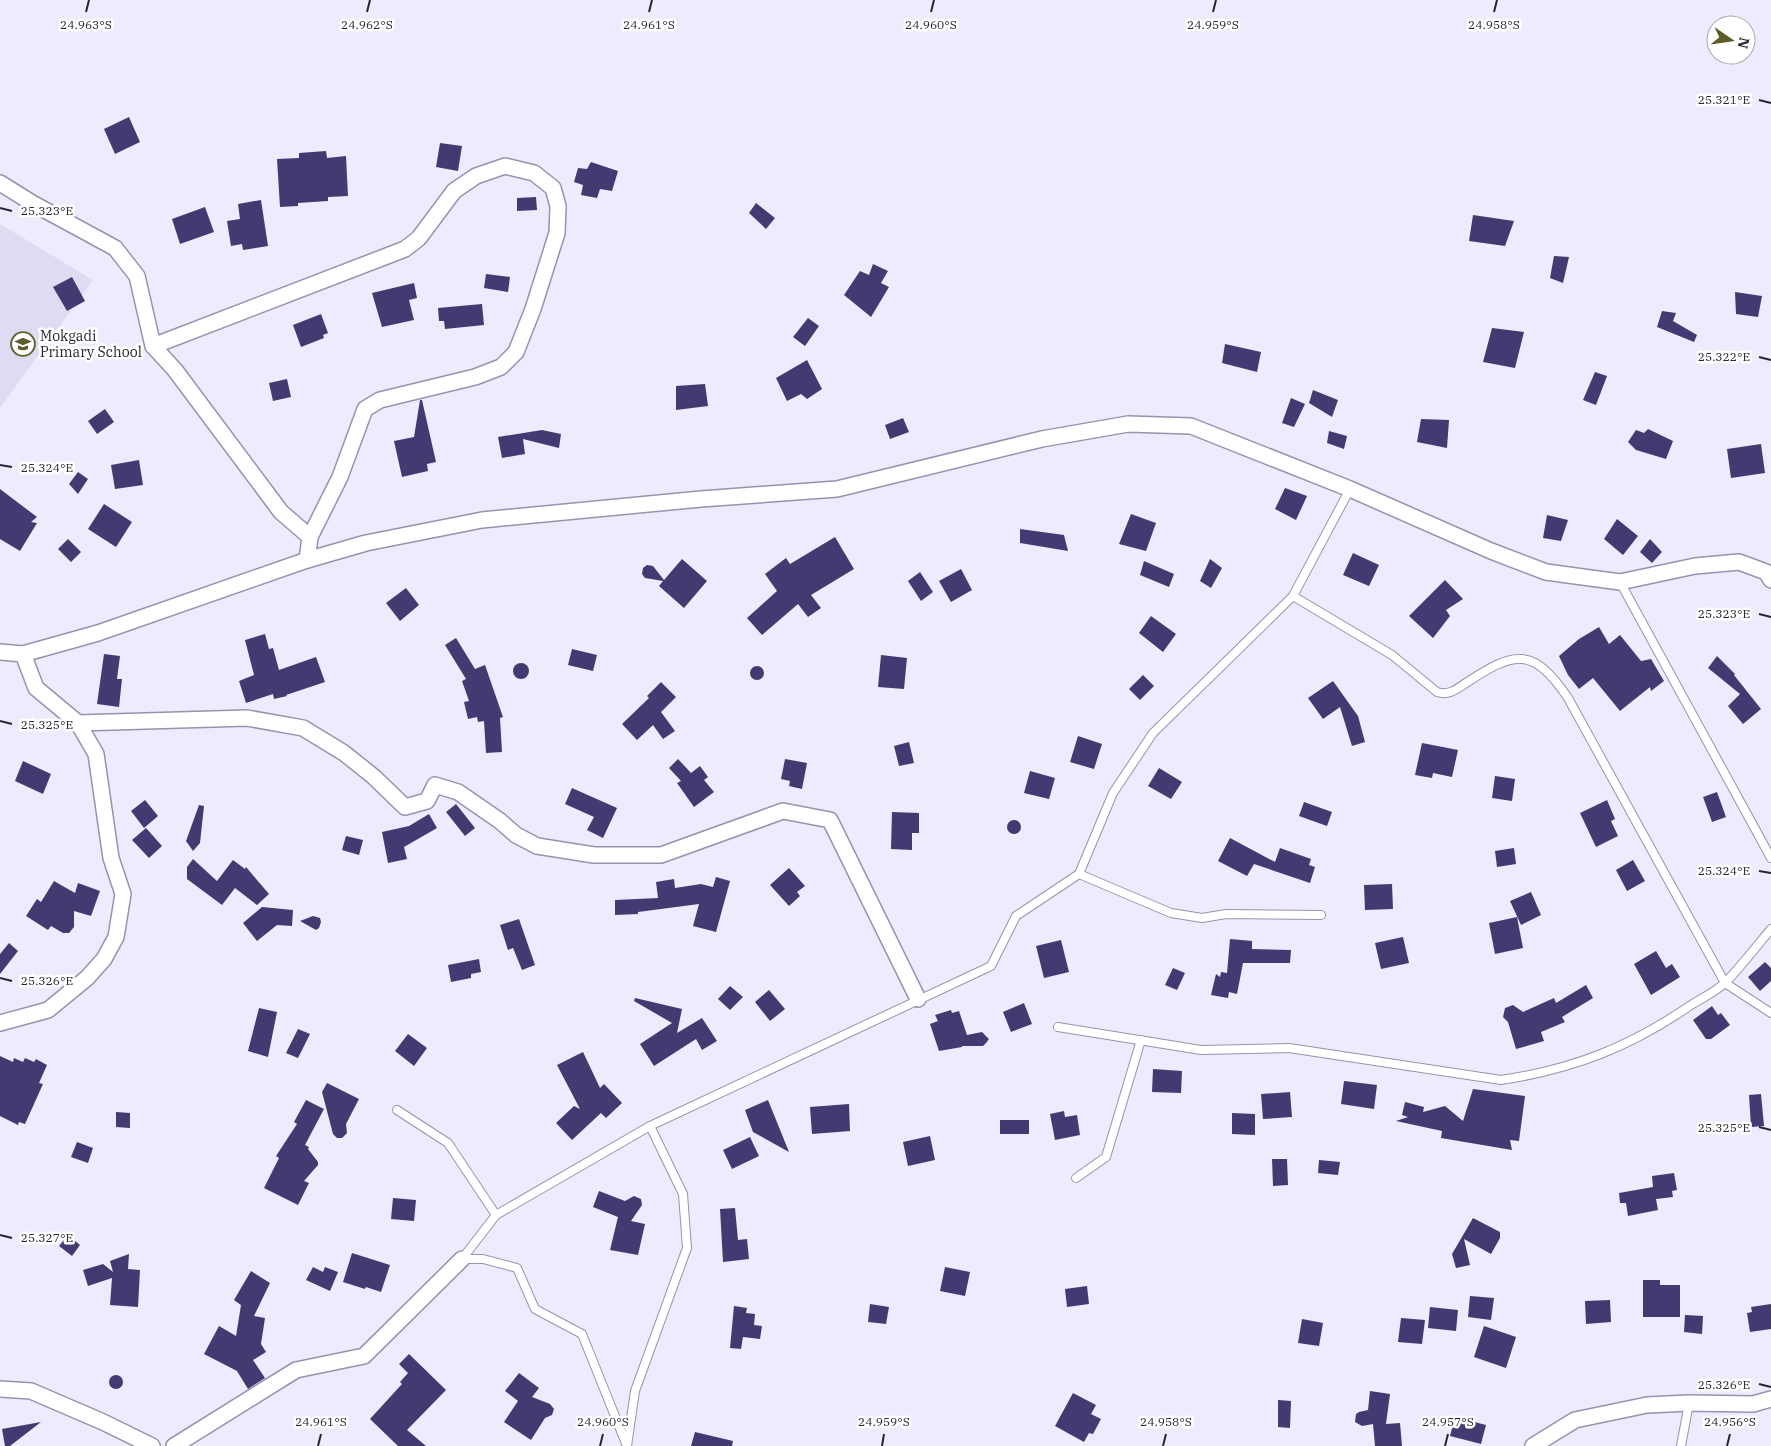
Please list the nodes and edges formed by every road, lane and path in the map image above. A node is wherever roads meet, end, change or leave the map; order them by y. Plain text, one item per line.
1 (0, 183) edge
2 (153, 346) junction
3 (1350, 489) junction
4 (310, 537) junction
5 (307, 560) junction
6 (1769, 574) edge
7 (1620, 582) junction
8 (1293, 596) junction
9 (0, 652) edge
10 (23, 654) junction
11 (78, 723) junction
12 (1771, 858) edge
13 (1079, 874) junction
14 (1321, 915) dead end
15 (1771, 929) edge
16 (1725, 983) junction
17 (918, 999) junction
18 (1771, 1013) edge
19 (0, 1023) edge
20 (1058, 1027) dead end
21 (1141, 1040) junction
22 (397, 1110) dead end
23 (650, 1126) junction
24 (1076, 1178) dead end
25 (496, 1214) junction
26 (462, 1259) junction
27 (0, 1389) edge
28 (1771, 1399) edge
29 (1689, 1403) junction
30 (152, 1446) edge
31 (174, 1446) edge
32 (627, 1446) edge
33 (1534, 1446) edge
34 (1681, 1446) edge

1 - 2 street
2 - 4 street
2 - 4 street
3 - 5 street
3 - 7 street
3 - 8 lane
4 - 5 street
5 - 10 street
6 - 7 street
7 - 12 lane
8 - 13 lane
8 - 16 lane
9 - 10 street
10 - 11 street
11 - 17 street
11 - 19 street
13 - 14 lane
13 - 17 lane
15 - 16 lane
16 - 18 lane
16 - 21 lane
17 - 23 lane
20 - 21 lane
21 - 24 lane
22 - 25 lane
23 - 25 lane
23 - 32 lane
25 - 26 lane
26 - 31 street
26 - 32 lane
27 - 30 street
28 - 29 street
29 - 33 street
29 - 34 lane

